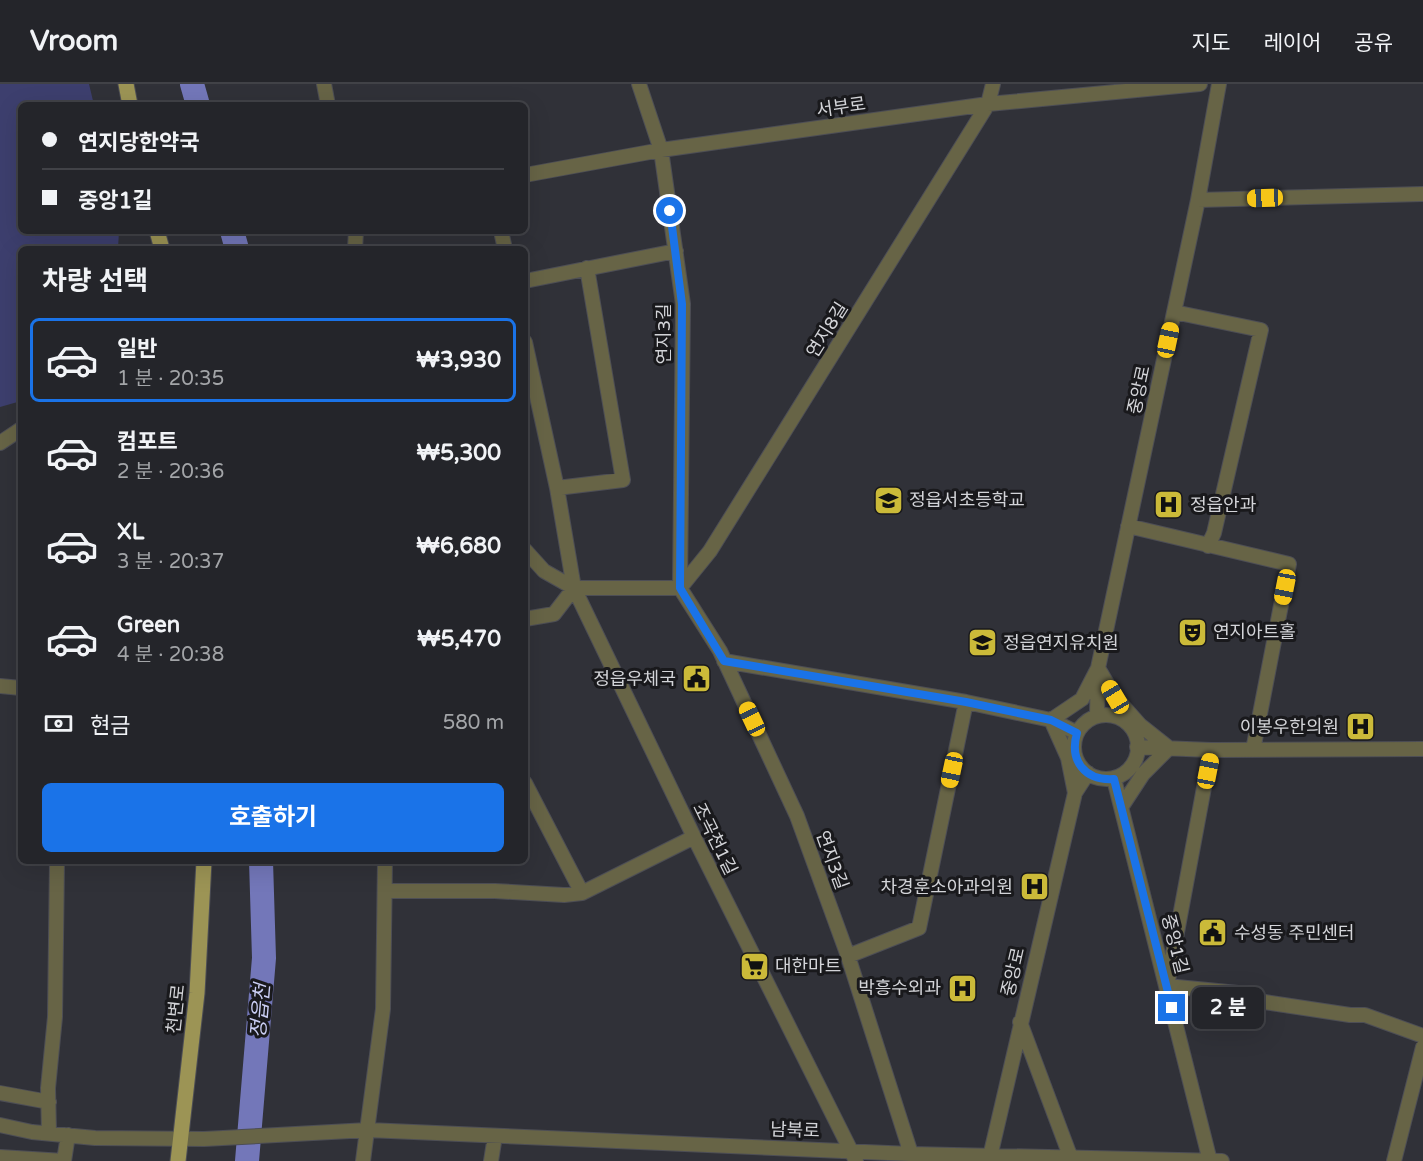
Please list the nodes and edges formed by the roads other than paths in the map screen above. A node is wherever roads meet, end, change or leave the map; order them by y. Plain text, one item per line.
1 (126, 84) edge
2 (324, 84) edge
3 (639, 84) edge
4 (993, 84) edge
5 (1200, 84) edge
6 (1219, 84) edge
7 (129, 102) edge
8 (327, 102) edge
9 (988, 104) junction
10 (661, 150) junction
11 (528, 175) edge
12 (1423, 194) edge
13 (1198, 200) junction
14 (676, 251) junction
15 (587, 268) junction
16 (528, 280) edge
17 (1174, 312) junction
18 (528, 356) edge
19 (18, 431) edge
20 (0, 443) edge
21 (557, 488) junction
22 (1128, 526) junction
23 (1208, 546) junction
24 (528, 553) edge
25 (574, 588) junction
26 (680, 588) junction
27 (528, 619) edge
28 (724, 661) junction
29 (1098, 668) junction
30 (0, 686) edge
31 (18, 688) edge
32 (966, 702) junction
33 (1097, 716) junction
34 (1051, 720) junction
35 (1077, 733) junction
36 (1137, 747) junction
37 (1169, 748) junction
38 (1423, 749) edge
39 (1212, 750) junction
40 (1252, 750) junction
41 (1088, 773) junction
42 (1114, 779) junction
43 (528, 789) edge
44 (1075, 793) junction
45 (1122, 806) junction
46 (694, 837) junction
47 (57, 864) edge
48 (204, 864) edge
49 (385, 864) edge
50 (386, 891) junction
51 (582, 893) junction
52 (848, 956) junction
53 (1167, 986) junction
54 (1020, 1022) junction
55 (1423, 1036) edge
56 (1423, 1047) edge
57 (0, 1093) edge
58 (49, 1102) junction
59 (0, 1125) edge
60 (368, 1130) junction
61 (44, 1133) junction
62 (68, 1135) junction
63 (495, 1136) junction
64 (182, 1140) junction
65 (739, 1146) junction
66 (854, 1156) edge
67 (0, 1157) edge
68 (912, 1158) edge
69 (35, 1159) junction
70 (990, 1159) edge
71 (1072, 1160) edge
72 (178, 1161) edge
73 (363, 1161) edge
74 (491, 1161) edge
75 (739, 1161) edge
76 (1210, 1161) edge
77 (1222, 1161) edge
78 (1394, 1161) edge

1 - 7 main road
2 - 8 street
3 - 10 street, 연지3길
4 - 9 street, 연지8길
5 - 9 street, 서부로
6 - 13 street, 중앙로
9 - 10 street, 서부로
9 - 26 street, 연지8길
10 - 11 street, 서부로
10 - 14 street, 연지3길
12 - 13 street
13 - 17 street, 중앙로
14 - 15 street
14 - 26 street, 연지3길
15 - 16 street
15 - 21 street
17 - 22 street, 중앙로
17 - 23 street
18 - 21 street, 조곡천1길
19 - 20 street
21 - 25 street, 조곡천1길
22 - 23 street
22 - 29 street, 중앙로
23 - 40 street
24 - 25 street
25 - 26 street
25 - 27 street
25 - 46 street, 조곡천1길
26 - 28 street, 연지3길
28 - 32 street
28 - 52 street, 연지3길
29 - 33 street
29 - 34 street
29 - 37 street
30 - 31 street
32 - 34 street
32 - 52 street
33 - 35 street
33 - 36 street
34 - 35 street
34 - 44 street
35 - 41 street
36 - 37 street
36 - 42 street
37 - 39 street
37 - 45 street
38 - 40 street
39 - 40 street
39 - 53 street
41 - 42 street
41 - 44 street
42 - 45 street, 중앙1길
43 - 51 street
44 - 45 street
44 - 54 street, 중앙로
45 - 53 street, 중앙1길
46 - 51 street
46 - 66 street, 조곡천1길
47 - 58 street
48 - 64 main road, 천변로
49 - 50 street
50 - 51 street
50 - 60 street
52 - 68 street, 연지3길
53 - 55 street
53 - 76 street, 중앙1길
54 - 70 street, 중앙로
54 - 71 street
56 - 78 street
57 - 58 street
58 - 61 street
59 - 61 street, 남북로
60 - 63 street, 남북로
60 - 64 street, 남북로
60 - 73 street
61 - 62 street, 남북로
61 - 69 street
62 - 64 street, 남북로
62 - 69 street
63 - 65 street, 남북로
63 - 74 street
64 - 72 main road, 천변로
65 - 66 street, 남북로
65 - 75 street
66 - 68 street, 남북로
67 - 69 street
68 - 70 street, 남북로
70 - 71 street, 남북로
71 - 76 street, 남북로
76 - 77 street, 남북로

